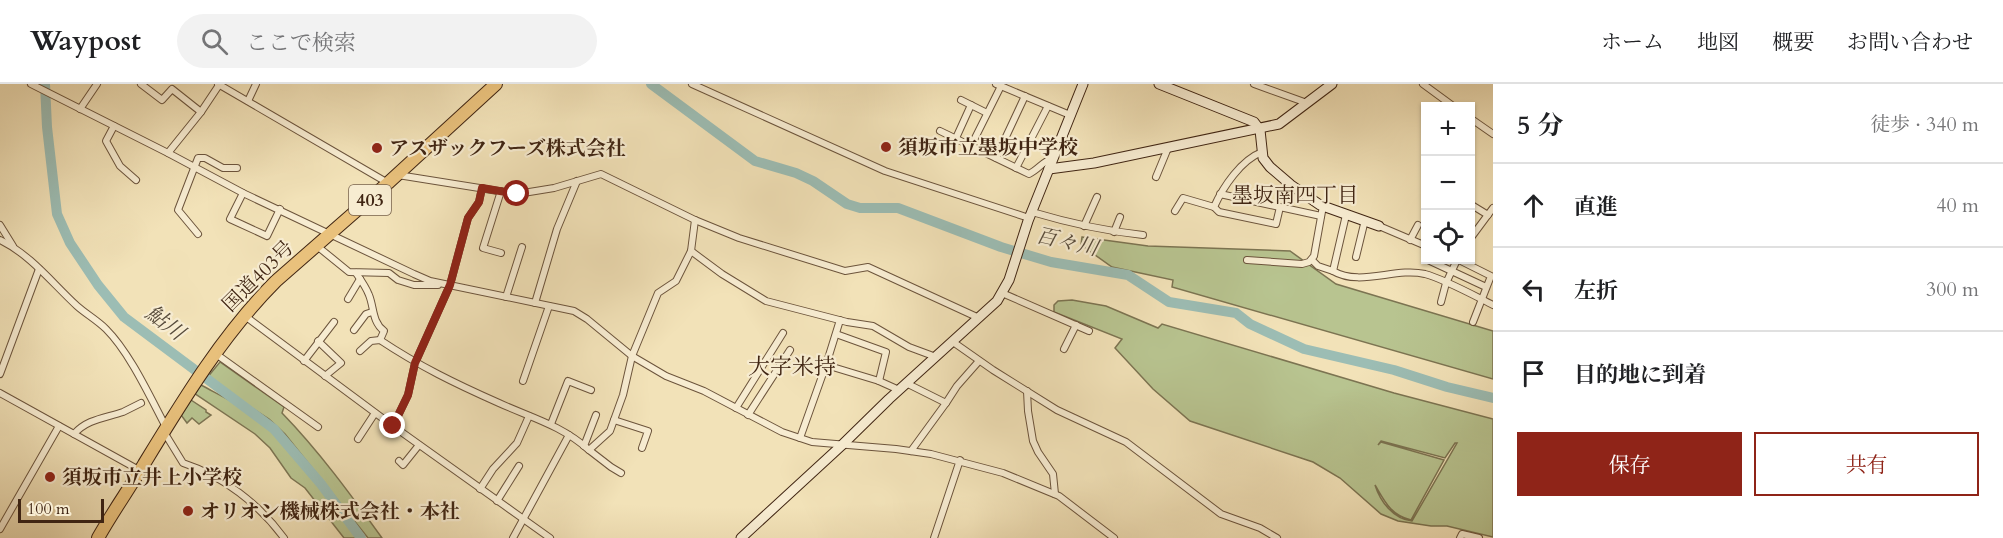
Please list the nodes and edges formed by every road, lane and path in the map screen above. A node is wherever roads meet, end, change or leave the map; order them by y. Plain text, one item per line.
1 (31, 84) edge
2 (97, 84) edge
3 (141, 84) edge
4 (219, 84) edge
5 (256, 84) edge
6 (496, 84) edge
7 (692, 84) edge
8 (1083, 84) edge
9 (1162, 84) edge
10 (1254, 84) edge
11 (1332, 84) edge
12 (1423, 84) edge
13 (998, 85) edge
14 (1011, 87) edge
15 (1025, 96) junction
16 (961, 100) dead end
17 (248, 101) junction
18 (1448, 102) edge
19 (1306, 103) junction
20 (971, 105) junction
21 (1048, 106) junction
22 (80, 109) junction
23 (201, 112) junction
24 (987, 113) junction
25 (1070, 115) junction
26 (1475, 121) edge
27 (114, 126) junction
28 (1260, 130) junction
29 (940, 131) dead end
30 (1493, 134) edge
31 (956, 138) junction
32 (971, 146) junction
33 (1168, 148) junction
34 (1262, 152) junction
35 (168, 153) junction
36 (996, 158) junction
37 (1053, 158) junction
38 (194, 167) junction
39 (237, 168) dead end
40 (1016, 168) junction
41 (1049, 169) junction
42 (1156, 177) dead end
43 (393, 179) junction
44 (136, 180) dead end
45 (577, 181) junction
46 (482, 188) junction
47 (501, 191) junction
48 (243, 193) junction
49 (1220, 194) junction
50 (1097, 197) dead end
51 (1214, 207) junction
52 (1280, 207) junction
53 (1475, 207) edge
54 (1493, 208) edge
55 (280, 209) junction
56 (1175, 211) dead end
57 (1322, 211) junction
58 (1346, 215) junction
59 (1488, 215) junction
60 (1030, 217) junction
61 (1120, 217) dead end
62 (695, 220) junction
63 (1365, 220) junction
64 (0, 225) edge
65 (1418, 225) dead end
66 (1084, 226) junction
67 (1379, 226) joint
68 (1114, 232) junction
69 (1475, 232) edge
70 (198, 234) dead end
71 (332, 234) junction
72 (1143, 235) dead end
73 (0, 240) edge
74 (1410, 240) junction
75 (1421, 244) edge
76 (316, 246) junction
77 (14, 247) junction
78 (522, 247) dead end
79 (691, 251) junction
80 (501, 253) dead end
81 (1356, 257) dead end
82 (1246, 260) dead end
83 (1312, 260) junction
84 (1426, 264) edge
85 (1436, 264) edge
86 (1455, 264) edge
87 (1467, 264) edge
88 (39, 269) junction
89 (1333, 271) junction
90 (1451, 271) junction
91 (356, 273) junction
92 (1421, 274) junction
93 (1492, 275) edge
94 (360, 279) junction
95 (1446, 283) junction
96 (450, 285) junction
97 (1486, 287) junction
98 (1002, 293) junction
99 (506, 297) junction
100 (348, 299) dead end
101 (1481, 299) junction
102 (1441, 302) dead end
103 (535, 303) junction
104 (1493, 305) edge
105 (549, 306) junction
106 (372, 312) junction
107 (244, 315) junction
108 (979, 318) junction
109 (840, 320) junction
110 (333, 322) dead end
111 (1473, 322) dead end
112 (1076, 325) junction
113 (354, 330) dead end
114 (1089, 331) dead end
115 (783, 333) dead end
116 (836, 334) junction
117 (380, 340) junction
118 (318, 341) junction
119 (953, 342) junction
120 (1064, 345) dead end
121 (790, 350) dead end
122 (360, 351) dead end
123 (216, 354) junction
124 (632, 356) junction
125 (936, 357) junction
126 (303, 361) junction
127 (979, 361) junction
128 (415, 363) junction
129 (826, 365) junction
130 (0, 374) edge
131 (325, 376) junction
132 (523, 381) dead end
133 (879, 381) junction
134 (903, 387) junction
135 (591, 390) dead end
136 (1027, 391) junction
137 (1, 397) edge
138 (141, 403) dead end
139 (946, 403) junction
140 (736, 408) junction
141 (375, 413) junction
142 (596, 415) dead end
143 (748, 415) junction
144 (529, 416) junction
145 (614, 420) junction
146 (551, 424) junction
147 (59, 426) junction
148 (393, 426) junction
149 (318, 427) dead end
150 (165, 430) junction
151 (74, 434) junction
152 (569, 435) junction
153 (800, 438) junction
154 (358, 439) dead end
155 (419, 445) junction
156 (841, 446) junction
157 (586, 448) junction
158 (642, 448) dead end
159 (911, 451) junction
160 (960, 460) junction
161 (403, 464) dead end
162 (519, 466) dead end
163 (140, 471) junction
164 (621, 473) dead end
165 (480, 489) junction
166 (1055, 494) junction
167 (497, 501) junction
168 (524, 520) junction
169 (0, 529) edge
170 (1273, 537) edge
171 (98, 538) edge
172 (284, 538) edge
173 (513, 538) edge
174 (550, 538) edge
175 (741, 538) edge
176 (934, 538) edge
177 (1114, 538) edge
178 (1460, 538) edge
179 (1479, 538) edge

1 - 22 street
2 - 22 street
3 - 23 street
4 - 17 street
4 - 23 street
5 - 17 street
6 - 43 highway, 国道403号 / 403
7 - 60 street
8 - 25 street
9 - 28 street
10 - 19 street
11 - 19 street
12 - 18 street
13 - 14 street
13 - 24 street
14 - 15 street
15 - 21 street
15 - 36 street
16 - 20 street
17 - 43 street
19 - 28 street
20 - 24 street
20 - 31 street
21 - 25 street
21 - 40 street
22 - 27 street
23 - 35 street
24 - 32 street
25 - 37 street
26 - 30 street
27 - 35 street
27 - 44 street
28 - 33 street
28 - 34 street
29 - 31 street
31 - 32 street
32 - 36 street
33 - 41 street
33 - 42 street
34 - 49 street
34 - 57 street
35 - 38 street
36 - 40 street
37 - 40 street
37 - 41 street
38 - 39 street
38 - 48 street
38 - 70 street
41 - 60 street
43 - 46 street
43 - 71 highway, 国道403号 / 403
45 - 47 street
45 - 62 street
45 - 103 street
46 - 47 street
46 - 96 street
47 - 80 street
48 - 55 street
48 - 55 street
49 - 51 street
49 - 52 street
50 - 66 street
51 - 52 street
51 - 56 street
52 - 57 street
53 - 59 street
54 - 59 street
55 - 71 street
57 - 58 street
57 - 83 street
58 - 63 street
58 - 89 street
59 - 69 street
60 - 66 street
60 - 98 street
61 - 68 street
62 - 79 street
62 - 108 street
63 - 67 street
63 - 81 street
64 - 77 street
65 - 74 street
66 - 68 street
67 - 74 street
68 - 72 street
71 - 76 highway, 国道403号 / 403
71 - 96 street
73 - 77 street
74 - 75 street
76 - 91 street
76 - 107 highway, 国道403号 / 403
77 - 88 street
78 - 99 street
79 - 109 street
79 - 124 street
82 - 83 street
83 - 89 street
84 - 92 street
85 - 90 street
86 - 90 street
87 - 93 street
88 - 130 street
88 - 150 street
89 - 92 street
90 - 95 street
90 - 97 street
91 - 94 street
91 - 96 street
92 - 95 street
93 - 97 street
94 - 100 street
94 - 106 street
95 - 101 street
95 - 102 street
96 - 99 street
96 - 128 street
97 - 101 street
98 - 108 street
98 - 112 street
99 - 103 street
101 - 104 street
101 - 111 street
103 - 105 street
105 - 124 street
105 - 132 street
106 - 113 street
106 - 117 street
107 - 123 highway, 国道403号 / 403
107 - 126 street
108 - 119 street
109 - 116 street
109 - 125 street
110 - 118 street
112 - 114 street
112 - 120 street
115 - 140 street
116 - 129 street
116 - 133 street
117 - 122 street
117 - 128 street
118 - 126 street
118 - 131 street
119 - 125 street
119 - 127 street
121 - 143 street
123 - 149 street
123 - 150 highway, 国道403号 / 403
124 - 140 street
124 - 145 street
125 - 134 street
126 - 131 street
127 - 136 street
127 - 139 street
128 - 144 street
128 - 148 street
129 - 133 street
129 - 153 street
131 - 141 street
133 - 134 street
134 - 139 street
134 - 156 street
135 - 146 street
136 - 166 street
136 - 170 street
137 - 147 street
138 - 151 street
139 - 159 street
140 - 143 street
141 - 148 street
141 - 154 street
142 - 157 street
143 - 153 street
144 - 146 street
144 - 165 street
145 - 157 street
145 - 158 street
146 - 152 street
147 - 151 street
147 - 169 street
148 - 155 street
150 - 163 highway, 国道403号 / 403
150 - 172 street
151 - 163 street
152 - 157 street
152 - 168 street
153 - 156 street
155 - 161 street
155 - 165 street
156 - 159 street
156 - 175 street
157 - 164 street
159 - 160 street
160 - 166 street
160 - 176 street
162 - 167 street
163 - 171 highway, 国道403号 / 403
165 - 167 street
166 - 177 street
167 - 168 street
168 - 173 street
168 - 174 street
178 - 179 street

